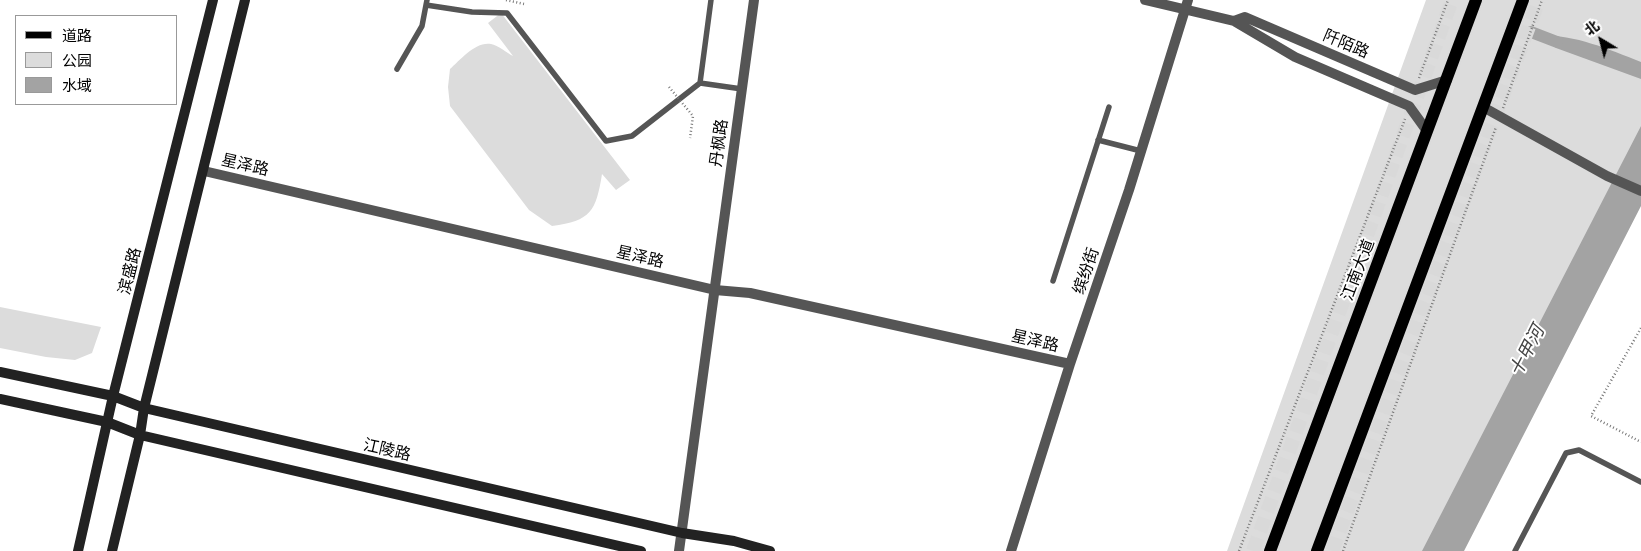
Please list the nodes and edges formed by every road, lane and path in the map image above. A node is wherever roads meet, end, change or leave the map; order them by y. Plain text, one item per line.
1 (213, 0) edge
2 (245, 0) edge
3 (506, 0) edge
4 (711, 0) edge
5 (754, 0) edge
6 (1145, 0) edge
7 (1448, 0) edge
8 (1476, 0) edge
9 (1523, 0) edge
10 (1542, 0) edge
11 (427, 2) edge
12 (524, 4) dead end
13 (1187, 4) edge
14 (1234, 21) junction
15 (397, 68) dead end
16 (1446, 80) junction
17 (700, 83) junction
18 (669, 86) dead end
19 (742, 89) junction
20 (1415, 90) junction
21 (1409, 106) junction
22 (1109, 107) dead end
23 (1483, 107) junction
24 (1500, 116) junction
25 (1427, 131) junction
26 (690, 138) dead end
27 (1098, 140) junction
28 (1141, 151) junction
29 (204, 171) junction
30 (1641, 190) edge
31 (1053, 281) dead end
32 (715, 290) junction
33 (1641, 328) edge
34 (1070, 364) junction
35 (0, 372) edge
36 (113, 396) junction
37 (0, 399) edge
38 (144, 408) junction
39 (107, 422) junction
40 (140, 435) junction
41 (1641, 442) edge
42 (1641, 482) edge
43 (682, 533) junction
44 (78, 551) edge
45 (112, 551) edge
46 (641, 551) edge
47 (679, 551) edge
48 (770, 551) edge
49 (1011, 551) edge
50 (1239, 551) edge
51 (1270, 551) edge
52 (1317, 551) edge
53 (1343, 551) edge
54 (1515, 551) edge

1 - 36 main road, 滨盛路
2 - 29 main road
3 - 12 path
4 - 17 lane
5 - 19 street, 丹枫路
6 - 13 street, 阡陌路
7 - 20 path
8 - 16 main road, 江南大道
9 - 23 main road
10 - 24 path
11 - 15 lane
11 - 17 lane
13 - 14 street, 阡陌路
13 - 28 street, 缤纷街
14 - 20 street, 阡陌路
14 - 21 street, 阡陌路
16 - 20 street
16 - 25 main road, 江南大道
17 - 19 lane
18 - 26 path, bridge
19 - 32 street, 丹枫路
21 - 25 street
21 - 50 path
22 - 27 lane
23 - 24 street
23 - 52 main road
24 - 30 street
24 - 53 path
25 - 51 main road, 江南大道
27 - 28 lane
27 - 31 lane
28 - 34 street, 缤纷街
29 - 32 street, 星泽路
29 - 38 main road
32 - 34 street, 星泽路
32 - 43 street, 丹枫路
33 - 41 path
34 - 49 street, 缤纷街
35 - 36 main road, 江陵路
36 - 38 main road, 江陵路
36 - 39 main road, 滨盛路
37 - 39 main road
38 - 40 main road
38 - 43 main road, 江陵路
39 - 40 main road
39 - 44 main road, 滨盛路
40 - 45 main road
40 - 46 main road
42 - 54 lane
43 - 47 street
43 - 48 main road, 江陵路

